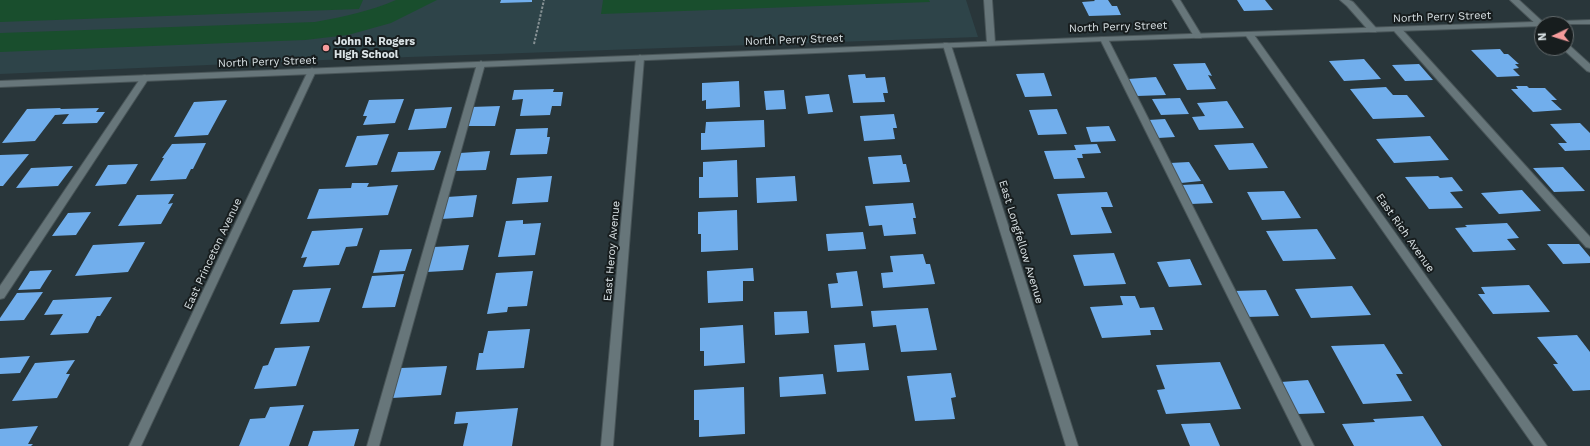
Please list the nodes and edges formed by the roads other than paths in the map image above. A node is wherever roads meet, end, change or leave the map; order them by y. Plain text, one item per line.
1 (988, 0) edge
2 (1176, 0) edge
3 (1344, 0) edge
4 (1514, 0) edge
5 (1534, 19) edge
6 (1590, 22) edge
7 (1574, 23) edge
8 (1534, 25) edge
9 (1373, 30) junction
10 (1397, 30) junction
11 (1249, 34) junction
12 (1198, 36) junction
13 (1104, 39) junction
14 (991, 43) junction
15 (947, 45) junction
16 (1574, 54) edge
17 (640, 58) junction
18 (481, 64) junction
19 (1590, 69) edge
20 (312, 71) junction
21 (145, 78) junction
22 (0, 84) edge
23 (1590, 244) edge
24 (0, 295) edge
25 (136, 446) edge
26 (373, 446) edge
27 (607, 446) edge
28 (1072, 446) edge
29 (1308, 446) edge
30 (1541, 446) edge

1 - 14 street
2 - 12 street
3 - 9 street
4 - 5 street
6 - 7 street, North Perry Street
8 - 10 street, North Perry Street
9 - 10 street, North Perry Street
9 - 11 street, North Perry Street
10 - 23 street
11 - 12 street, North Perry Street
11 - 30 street, East Rich Avenue
12 - 13 street, North Perry Street
13 - 14 street, North Perry Street
13 - 29 street
14 - 15 street, North Perry Street
15 - 17 street, North Perry Street
15 - 28 street, East Longfellow Avenue
16 - 19 street
17 - 18 street, North Perry Street
17 - 27 street, East Heroy Avenue
18 - 20 street, North Perry Street
18 - 26 street
20 - 21 street, North Perry Street
20 - 25 street, East Princeton Avenue
21 - 22 street, North Perry Street
21 - 24 street

